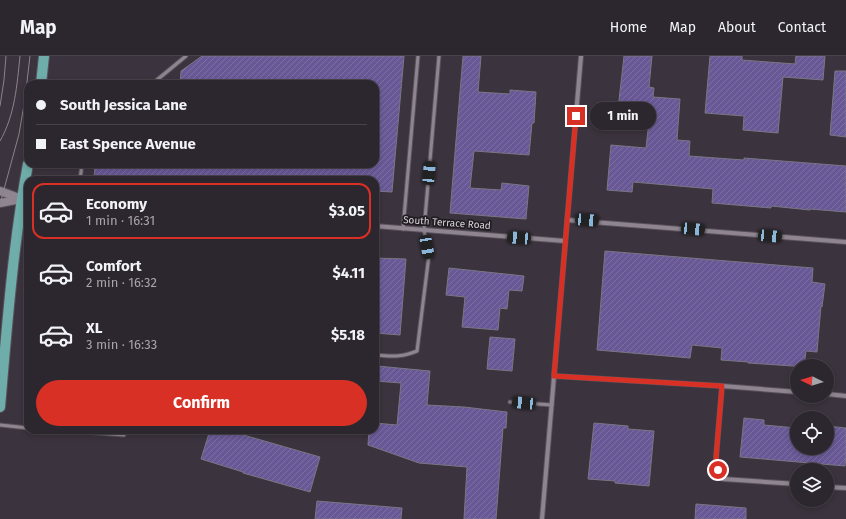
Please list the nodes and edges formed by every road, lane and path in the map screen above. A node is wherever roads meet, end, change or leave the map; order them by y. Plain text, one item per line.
1 (44, 56) edge
2 (186, 56) edge
3 (418, 56) edge
4 (439, 56) edge
5 (581, 56) edge
6 (41, 80) edge
7 (157, 80) edge
8 (0, 191) edge
9 (24, 199) edge
10 (24, 199) edge
11 (0, 203) edge
12 (24, 205) edge
13 (567, 220) junction
14 (379, 226) edge
15 (403, 229) junction
16 (424, 230) junction
17 (565, 241) junction
18 (846, 242) edge
19 (379, 354) edge
20 (554, 376) junction
21 (722, 386) junction
22 (790, 391) edge
23 (834, 395) edge
24 (846, 396) edge
25 (510, 402) dead end
26 (552, 405) junction
27 (0, 407) edge
28 (0, 425) edge
29 (24, 428) edge
30 (111, 434) edge
31 (124, 434) edge
32 (790, 484) edge
33 (834, 487) edge
34 (846, 488) edge
35 (542, 519) edge

1 - 6 main road
2 - 7 lane
3 - 15 lane
4 - 16 lane
5 - 13 street
8 - 9 street
10 - 11 street
12 - 27 main road
13 - 17 street
13 - 18 street
14 - 15 street, South Terrace Road
15 - 16 street, South Terrace Road
16 - 17 street, South Terrace Road
16 - 19 lane
17 - 20 street
20 - 21 street
20 - 26 street
21 - 22 street
21 - 32 street
23 - 24 street
25 - 26 lane
26 - 35 street
28 - 29 lane
30 - 31 lane
33 - 34 street

